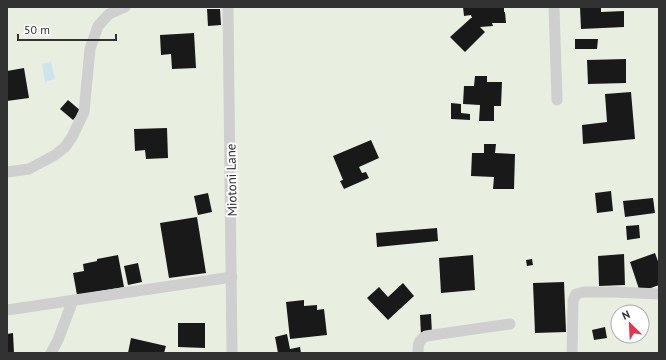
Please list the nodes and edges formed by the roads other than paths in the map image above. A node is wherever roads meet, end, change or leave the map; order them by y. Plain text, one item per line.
1 (125, 7) edge
2 (228, 7) edge
3 (554, 7) edge
4 (557, 100) dead end
5 (7, 172) edge
6 (232, 277) junction
7 (659, 294) edge
8 (73, 300) junction
9 (7, 310) edge
10 (510, 324) dead end
11 (51, 353) edge
12 (232, 353) edge
13 (418, 353) edge
14 (572, 353) edge

1 - 5 street
2 - 6 street, Miotoni Lane
3 - 4 street
6 - 8 street
6 - 12 street, Miotoni Lane
7 - 14 street
8 - 9 street
8 - 11 street
10 - 13 street

